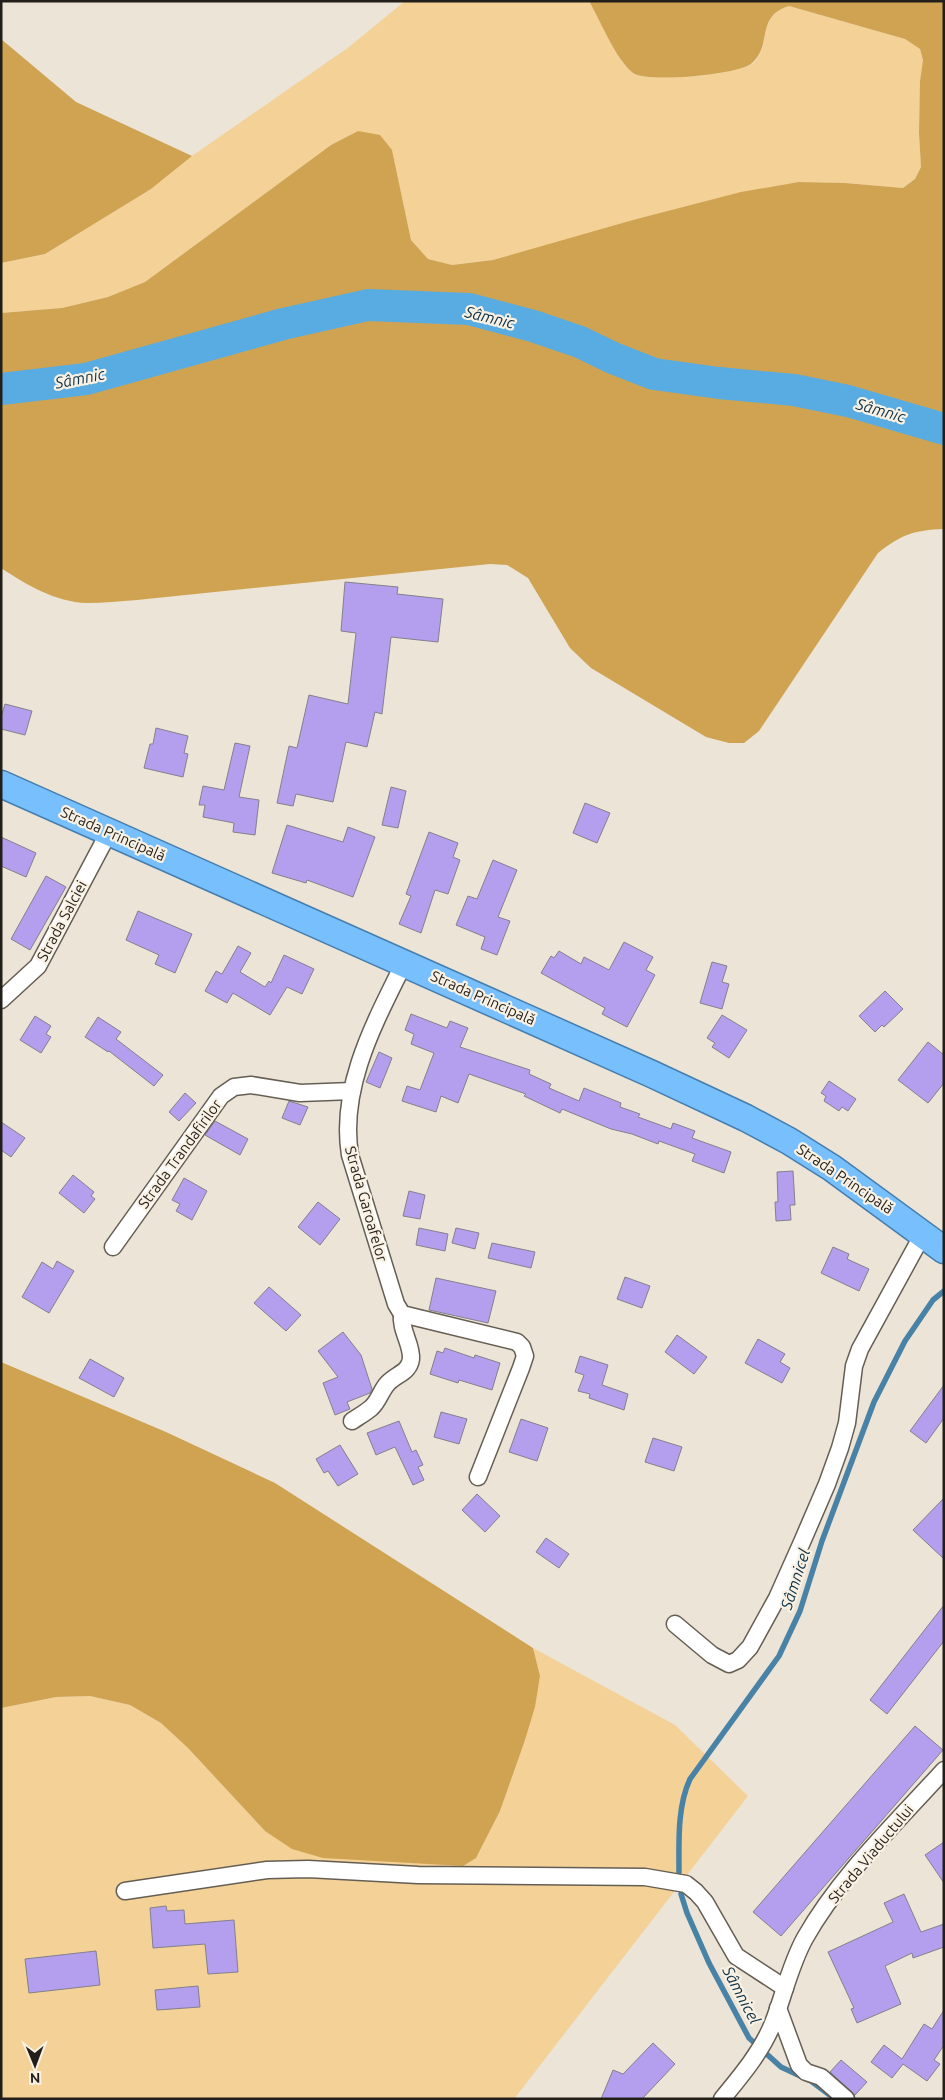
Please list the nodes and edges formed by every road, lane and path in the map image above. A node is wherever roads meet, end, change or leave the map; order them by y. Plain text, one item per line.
1 (1, 784) edge
2 (109, 832) junction
3 (404, 963) junction
4 (1, 1000) edge
5 (352, 1091) junction
6 (923, 1234) junction
7 (114, 1247) dead end
8 (944, 1250) edge
9 (402, 1314) junction
10 (352, 1421) dead end
11 (478, 1477) dead end
12 (675, 1624) dead end
13 (944, 1770) edge
14 (125, 1891) dead end
15 (785, 1988) junction
16 (778, 2008) junction
17 (722, 2099) edge
18 (846, 2099) edge

1 - 2 highway, Strada Principală
2 - 3 highway, Strada Principală
2 - 4 street, Strada Salciei
3 - 5 street
3 - 6 highway, Strada Principală
5 - 7 street, Strada Trandafirilor
5 - 9 street, Strada Garoafelor
6 - 8 highway, Strada Principală
6 - 12 street
9 - 10 street, Strada Garoafelor
9 - 11 street
13 - 15 street, Strada Viaductului
14 - 15 street
15 - 16 street, Strada Viaductului
16 - 17 street, Strada Viaductului
16 - 18 street

